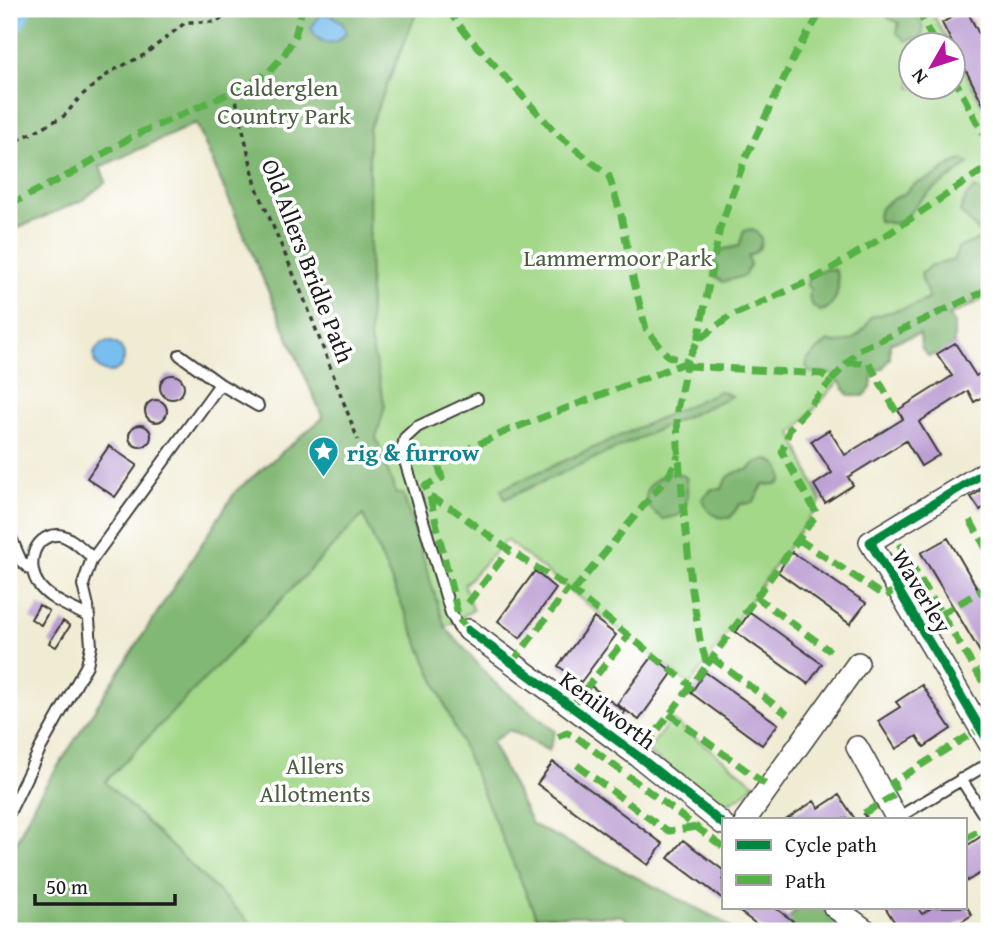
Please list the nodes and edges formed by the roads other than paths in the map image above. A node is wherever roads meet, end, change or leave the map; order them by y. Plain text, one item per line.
1 (180, 355) dead end
2 (220, 384) junction
3 (477, 399) dead end
4 (258, 406) dead end
5 (989, 470) edge
6 (9, 533) edge
7 (93, 558) junction
8 (30, 569) junction
9 (89, 617) junction
10 (468, 630) joint
11 (858, 663) dead end
12 (989, 743) edge
13 (857, 747) dead end
14 (981, 768) dead end
15 (961, 779) junction
16 (982, 812) dead end
17 (9, 813) edge
18 (747, 818) edge
19 (896, 818) edge
20 (899, 818) edge
21 (722, 823) edge
22 (835, 908) edge
23 (867, 931) edge

1 - 2 lane
2 - 4 lane
2 - 7 lane
3 - 10 lane
5 - 12 street, Waverley
6 - 8 lane
7 - 8 lane
7 - 9 lane
8 - 9 lane
9 - 17 lane
10 - 21 street, Kenilworth
11 - 18 street
13 - 19 street
14 - 15 lane
15 - 16 lane
15 - 20 lane
22 - 23 street

